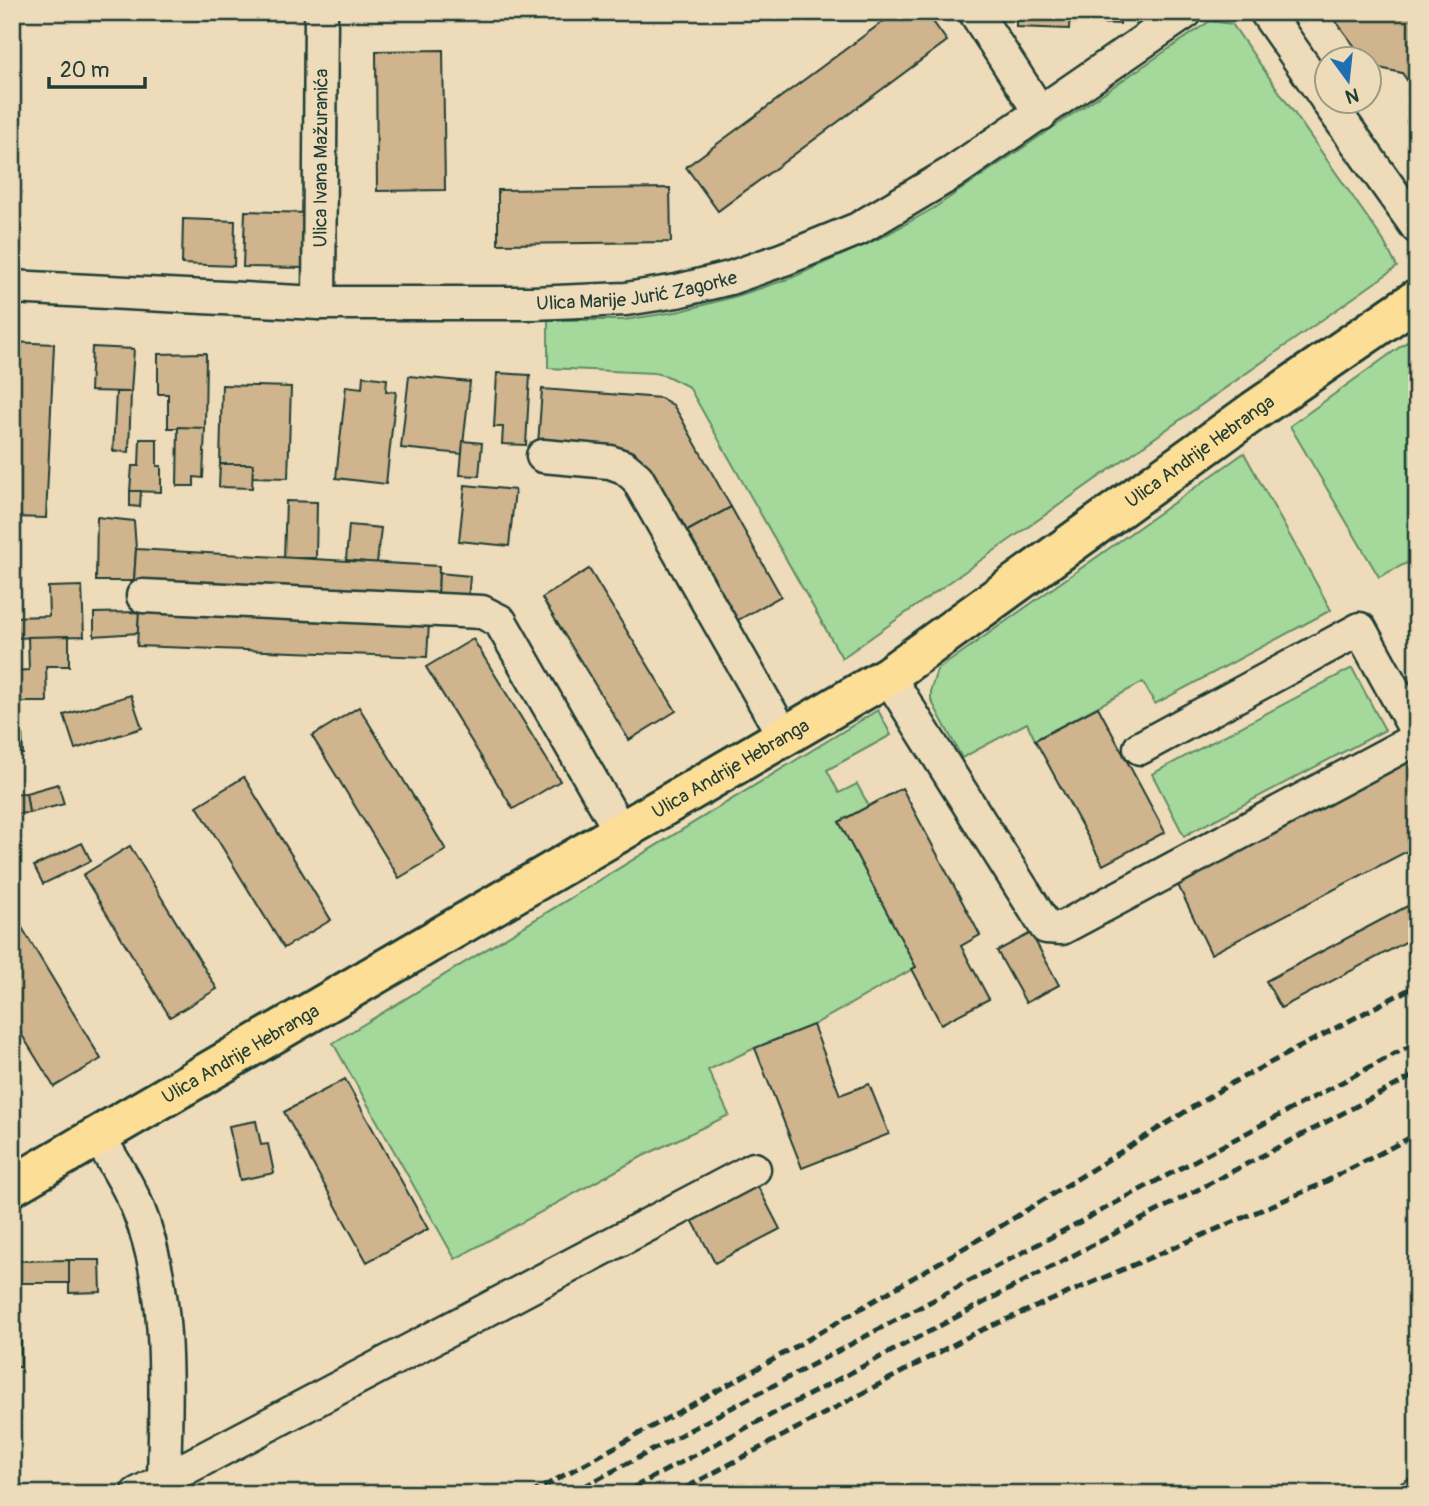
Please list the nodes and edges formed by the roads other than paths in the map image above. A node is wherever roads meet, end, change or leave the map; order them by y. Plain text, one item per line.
1 (321, 12) edge
2 (975, 12) edge
3 (1186, 12) edge
4 (1266, 12) edge
5 (1314, 81) edge
6 (1041, 114) junction
7 (1339, 116) edge
8 (1417, 227) edge
9 (12, 287) edge
10 (1417, 299) edge
11 (319, 303) junction
12 (543, 456) dead end
13 (143, 596) dead end
14 (888, 676) junction
15 (784, 736) junction
16 (1140, 748) dead end
17 (621, 831) junction
18 (98, 1136) junction
19 (754, 1169) dead end
20 (12, 1186) edge
21 (150, 1487) edge

1 - 11 street, Ulica Ivana Mažuranića
2 - 6 street
3 - 6 street, Ulica Marije Jurić Zagorke
4 - 5 street
6 - 11 street, Ulica Marije Jurić Zagorke
7 - 8 street
9 - 11 street, Ulica Marije Jurić Zagorke
10 - 14 main road, Ulica Andrije Hebranga
12 - 15 street
13 - 17 street
14 - 15 main road, Ulica Andrije Hebranga
14 - 16 street
15 - 17 main road, Ulica Andrije Hebranga
17 - 18 main road, Ulica Andrije Hebranga
18 - 20 main road, Ulica Andrije Hebranga
18 - 21 street
19 - 21 street

